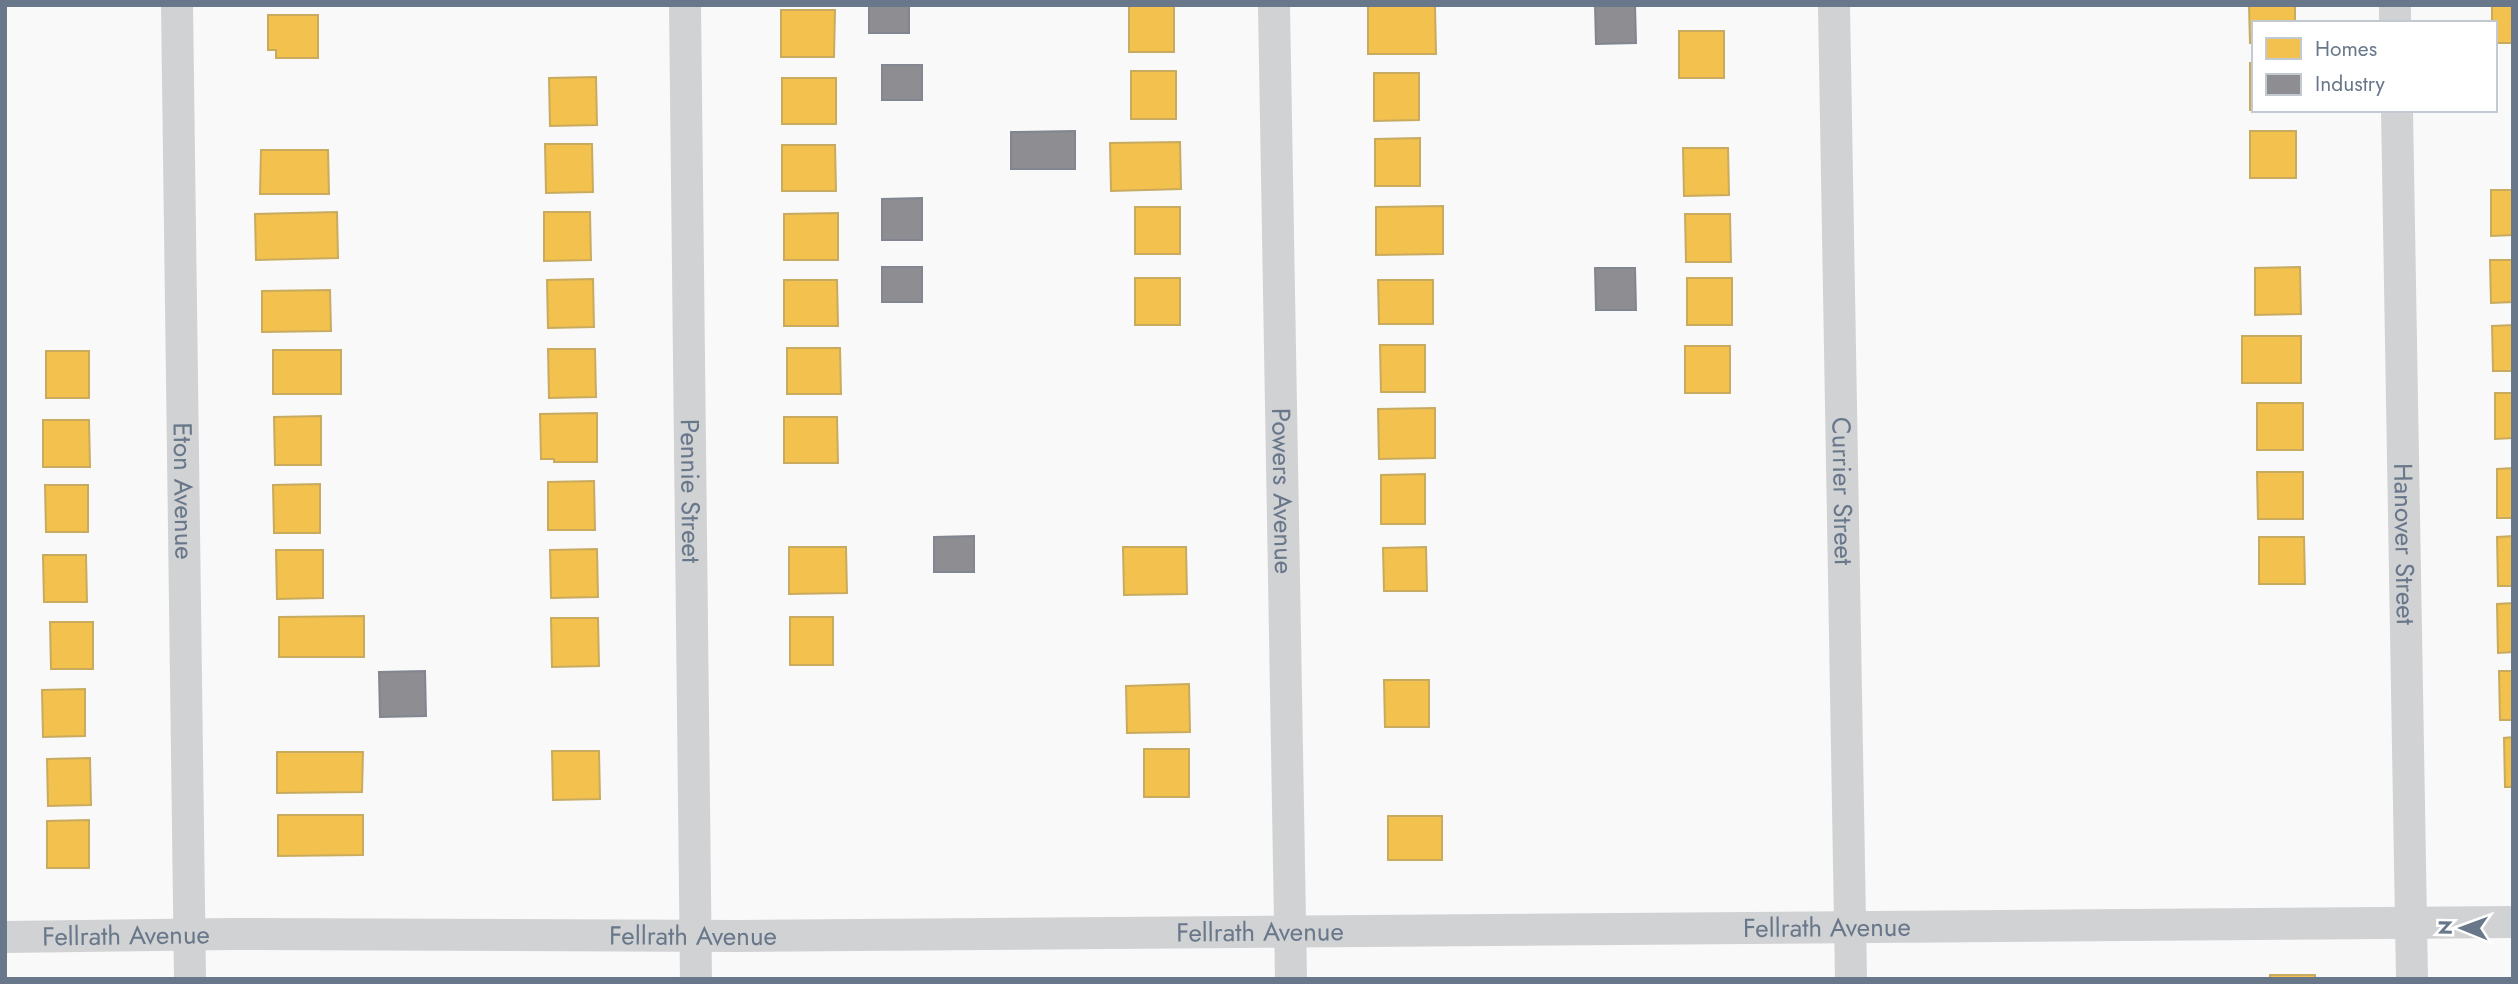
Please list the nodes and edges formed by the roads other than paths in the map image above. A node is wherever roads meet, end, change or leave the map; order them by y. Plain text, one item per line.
1 (177, 5) edge
2 (685, 5) edge
3 (1274, 5) edge
4 (1834, 5) edge
5 (2397, 112) edge
6 (2513, 922) edge
7 (2411, 923) junction
8 (1851, 928) junction
9 (1291, 932) junction
10 (190, 934) junction
11 (695, 936) junction
12 (5, 937) edge
13 (190, 979) edge
14 (696, 979) edge
15 (1291, 979) edge
16 (1851, 979) edge
17 (2412, 979) edge

1 - 10 street, Eton Avenue
2 - 11 street, Pennie Street
3 - 9 street, Powers Avenue
4 - 8 street, Currier Street
5 - 7 street, Hanover Street
6 - 7 street, Fellrath Avenue
7 - 8 street, Fellrath Avenue
7 - 17 street, Hanover Street
8 - 9 street, Fellrath Avenue
8 - 16 street, Currier Street
9 - 11 street, Fellrath Avenue
9 - 15 street, Powers Avenue
10 - 11 street, Fellrath Avenue
10 - 12 street, Fellrath Avenue
10 - 13 street, Eton Avenue
11 - 14 street, Pennie Street

